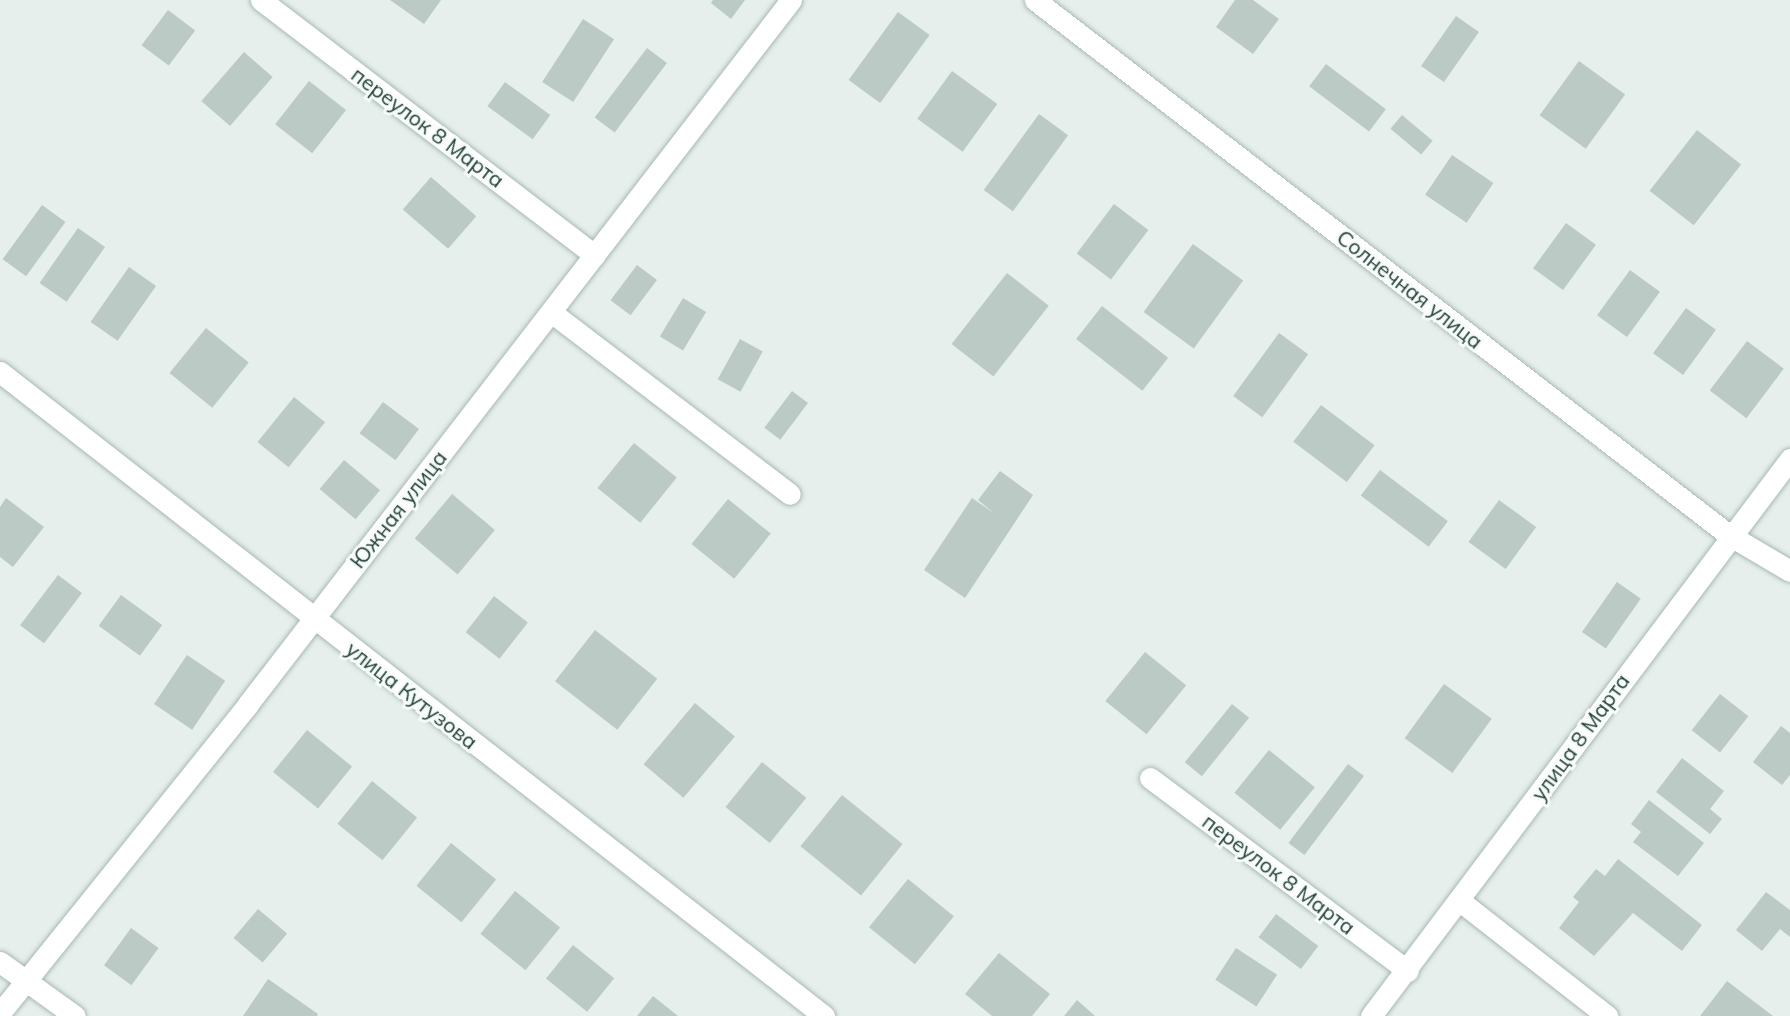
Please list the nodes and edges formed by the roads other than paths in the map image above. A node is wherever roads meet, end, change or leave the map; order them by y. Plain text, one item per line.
1 (261, 0) edge
2 (791, 0) edge
3 (1035, 0) edge
4 (595, 255) junction
5 (551, 312) junction
6 (0, 372) edge
7 (1790, 458) edge
8 (790, 495) dead end
9 (1729, 535) junction
10 (1790, 571) edge
11 (313, 618) junction
12 (1150, 778) dead end
13 (1460, 901) junction
14 (0, 962) edge
15 (1408, 971) junction
16 (25, 981) junction
17 (0, 1013) edge
18 (75, 1016) edge
19 (824, 1016) edge
20 (1371, 1016) edge
21 (1606, 1016) edge

1 - 4 street, переулок 8 Марта
2 - 4 street, Южная улица
3 - 9 street, Солнечная улица
4 - 5 street, Южная улица
5 - 8 street
5 - 11 street, Южная улица
6 - 11 street, улица Кутузова
7 - 9 street, улица 8 Марта
9 - 10 street, Солнечная улица
9 - 13 street, улица 8 Марта
11 - 16 street, Южная улица
11 - 19 street, улица Кутузова
12 - 15 street, переулок 8 Марта
13 - 15 street, улица 8 Марта
13 - 21 street
14 - 16 street
15 - 20 street, улица 8 Марта
16 - 17 street, Южная улица
16 - 18 street

